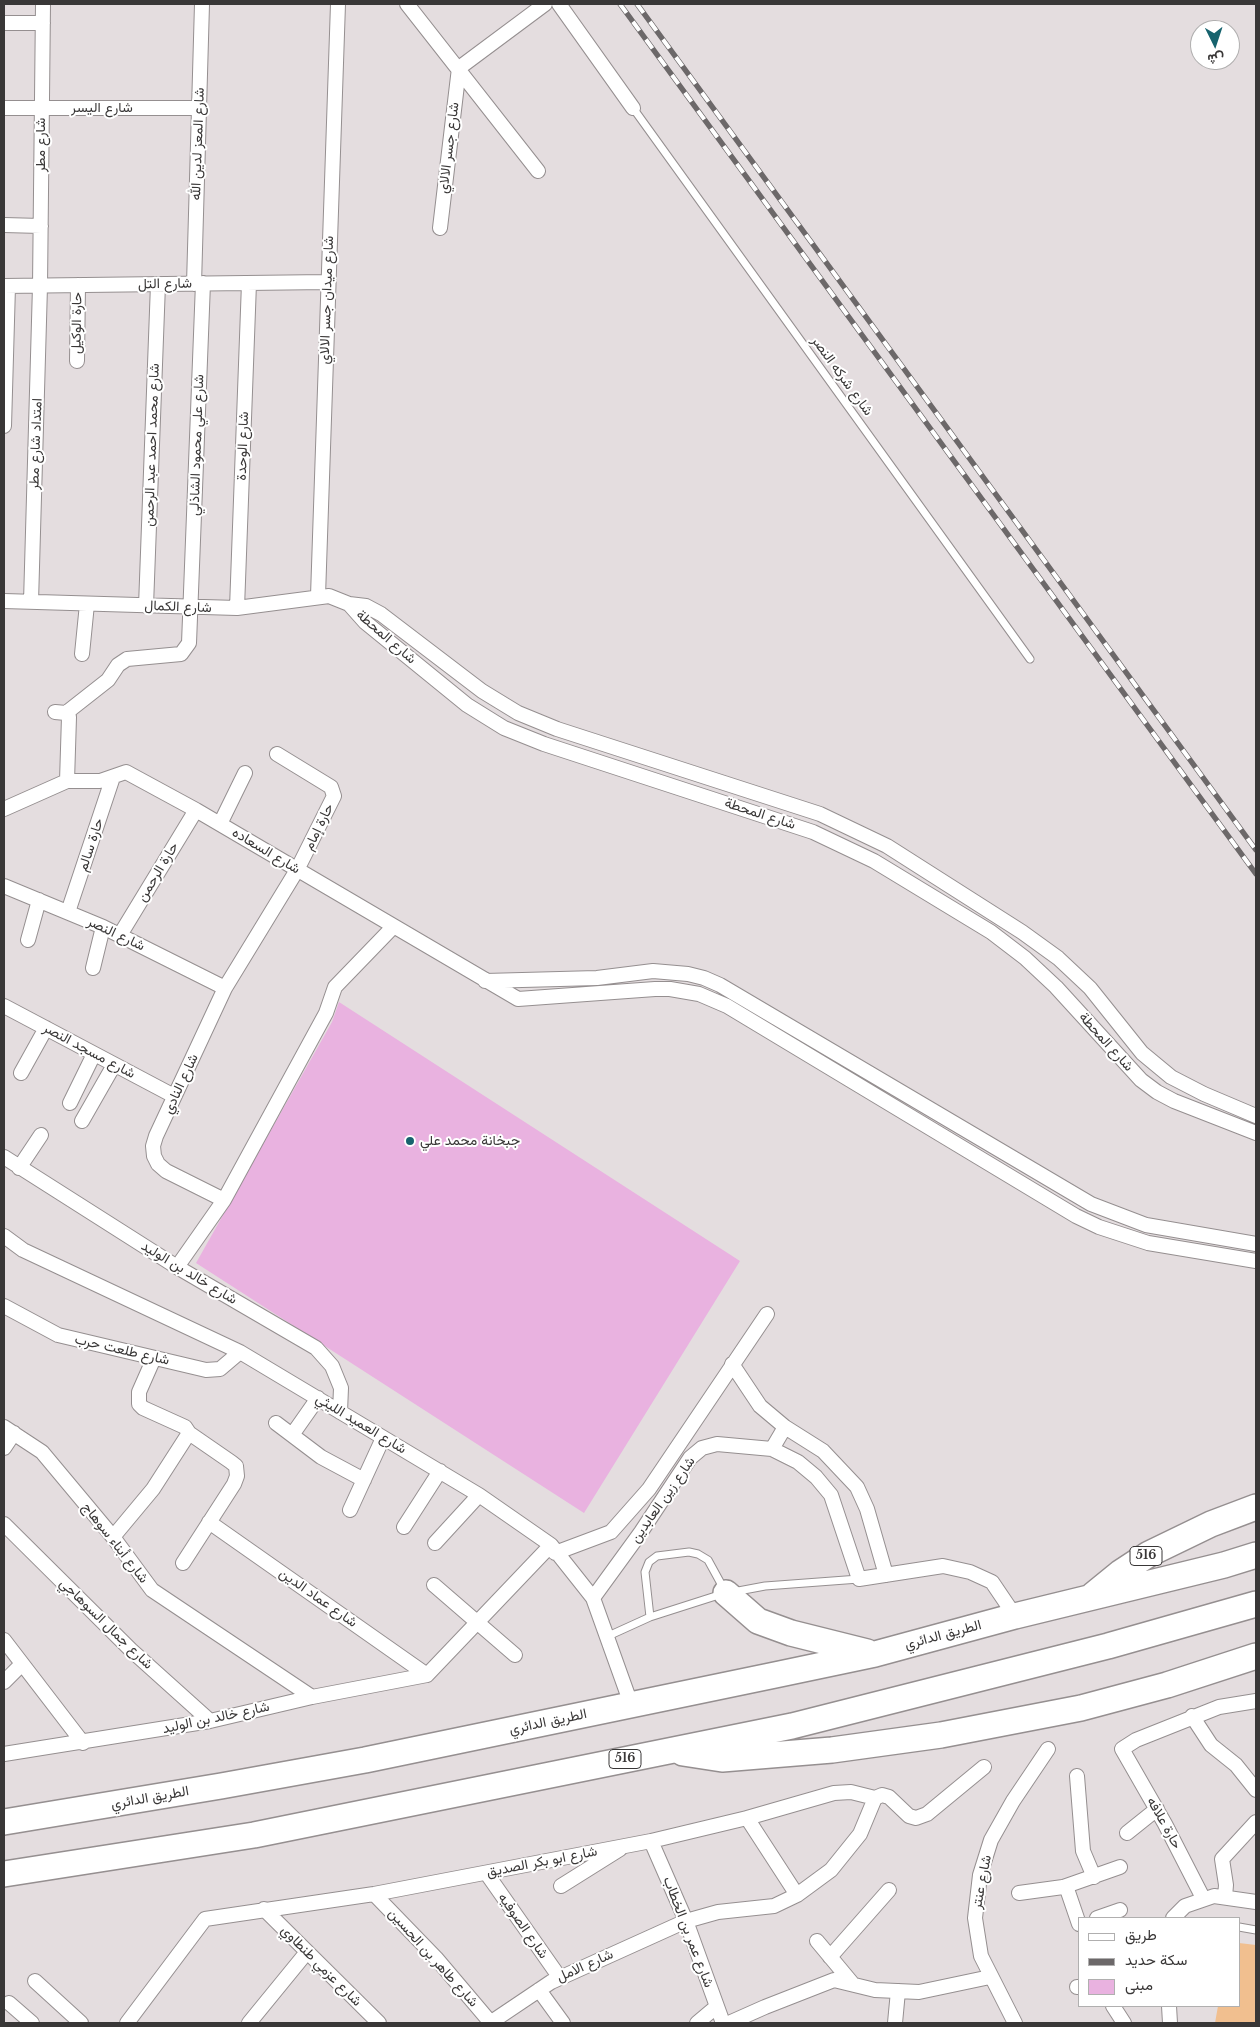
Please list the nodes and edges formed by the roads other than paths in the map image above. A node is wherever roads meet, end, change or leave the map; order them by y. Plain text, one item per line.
1 (43, 4) edge
2 (202, 4) edge
3 (338, 4) edge
4 (407, 4) edge
5 (545, 4) edge
6 (559, 4) edge
7 (4, 23) edge
8 (42, 23) junction
9 (459, 68) junction
10 (41, 107) junction
11 (4, 108) edge
12 (199, 108) junction
13 (633, 108) joint
14 (538, 171) dead end
15 (4, 225) edge
16 (41, 226) junction
17 (440, 228) dead end
18 (327, 282) junction
19 (198, 283) junction
20 (249, 283) junction
21 (158, 284) junction
22 (78, 285) junction
23 (6, 286) edge
24 (40, 286) junction
25 (77, 361) dead end
26 (4, 426) edge
27 (318, 596) junction
28 (4, 601) edge
29 (31, 602) junction
30 (87, 604) junction
31 (349, 604) junction
32 (146, 606) junction
33 (192, 607) junction
34 (237, 608) junction
35 (82, 654) dead end
36 (1030, 659) dead end
37 (277, 754) dead end
38 (245, 773) dead end
39 (113, 777) junction
40 (67, 781) junction
41 (4, 809) edge
42 (196, 810) junction
43 (220, 824) junction
44 (297, 870) junction
45 (4, 886) edge
46 (39, 900) junction
47 (68, 912) junction
48 (393, 926) junction
49 (104, 927) junction
50 (120, 935) junction
51 (28, 940) dead end
52 (93, 968) dead end
53 (597, 978) junction
54 (485, 981) junction
55 (225, 988) junction
56 (598, 993) junction
57 (4, 1006) edge
58 (46, 1028) junction
59 (94, 1054) junction
60 (114, 1065) junction
61 (21, 1073) dead end
62 (174, 1096) junction
63 (70, 1103) dead end
64 (1256, 1116) edge
65 (82, 1121) dead end
66 (1256, 1133) edge
67 (41, 1135) dead end
68 (4, 1157) edge
69 (18, 1168) junction
70 (224, 1200) junction
71 (4, 1236) edge
72 (1256, 1244) edge
73 (1256, 1261) edge
74 (177, 1267) junction
75 (4, 1306) edge
76 (767, 1314) dead end
77 (240, 1352) junction
78 (154, 1358) junction
79 (732, 1364) junction
80 (318, 1398) junction
81 (340, 1412) junction
82 (276, 1423) dead end
83 (785, 1427) junction
84 (9, 1430) edge
85 (189, 1433) junction
86 (292, 1435) junction
87 (383, 1438) junction
88 (4, 1448) edge
89 (772, 1449) junction
90 (440, 1471) junction
91 (364, 1480) junction
92 (479, 1495) junction
93 (1256, 1507) edge
94 (350, 1510) dead end
95 (209, 1522) junction
96 (4, 1524) edge
97 (404, 1527) dead end
98 (113, 1537) junction
99 (435, 1543) dead end
100 (553, 1549) junction
101 (1256, 1555) edge
102 (183, 1563) dead end
103 (886, 1575) junction
104 (859, 1579) junction
105 (434, 1586) dead end
106 (726, 1593) junction
107 (593, 1598) junction
108 (1087, 1600) junction
109 (1248, 1606) edge
110 (1016, 1616) junction
111 (650, 1617) junction
112 (477, 1622) junction
113 (606, 1637) junction
114 (4, 1640) edge
115 (875, 1654) junction
116 (515, 1655) dead end
117 (1254, 1657) edge
118 (22, 1664) junction
119 (426, 1675) junction
120 (4, 1682) edge
121 (312, 1697) junction
122 (1256, 1702) edge
123 (631, 1704) junction
124 (1192, 1716) junction
125 (210, 1721) junction
126 (83, 1743) junction
127 (1048, 1749) dead end
128 (666, 1751) junction
129 (4, 1754) edge
130 (984, 1767) dead end
131 (1077, 1776) dead end
132 (1256, 1790) edge
133 (875, 1798) junction
134 (1157, 1808) junction
135 (747, 1818) junction
136 (4, 1822) edge
137 (1256, 1822) edge
138 (1127, 1833) dead end
139 (651, 1841) junction
140 (623, 1846) junction
141 (1120, 1867) dead end
142 (4, 1874) edge
143 (487, 1874) junction
144 (1094, 1877) junction
145 (561, 1886) dead end
146 (1066, 1886) junction
147 (889, 1890) dead end
148 (1019, 1893) dead end
149 (374, 1894) junction
150 (797, 1895) junction
151 (1224, 1897) junction
152 (1203, 1898) junction
153 (1256, 1902) edge
154 (264, 1909) junction
155 (1120, 1910) dead end
156 (1100, 1917) edge
157 (1174, 1917) edge
158 (686, 1921) junction
159 (1078, 1921) edge
160 (1240, 1927) edge
161 (1256, 1930) edge
162 (817, 1940) dead end
163 (307, 1952) junction
164 (830, 1957) junction
165 (990, 1977) junction
166 (560, 1978) junction
167 (35, 1981) dead end
168 (852, 1983) junction
169 (539, 1990) junction
170 (898, 1991) junction
171 (9, 2003) dead end
172 (716, 2007) junction
173 (1114, 2007) edge
174 (1169, 2007) edge
175 (250, 2022) edge
176 (32, 2023) edge
177 (81, 2023) edge
178 (128, 2023) edge
179 (378, 2023) edge
180 (490, 2023) edge
181 (563, 2023) edge
182 (697, 2023) edge
183 (723, 2023) edge
184 (729, 2023) edge
185 (895, 2023) edge
186 (1015, 2023) edge
187 (1124, 2023) edge
188 (1170, 2023) edge

1 - 8 street, شارع مطر
2 - 12 street, شارع المعز لدين الله
3 - 18 street, شارع ميدان جسر الالاي
4 - 9 street, شارع جسر الالاي
5 - 9 street
6 - 13 street
7 - 8 street
8 - 10 street, شارع مطر
9 - 14 street, شارع جسر الالاي
9 - 17 street, شارع جسر الالاي
10 - 11 street, شارع اليسر
10 - 12 street, شارع اليسر
10 - 16 street, شارع مطر
12 - 19 street, شارع المعز لدين الله
13 - 36 lane, شارع شركه النصر
15 - 16 street
16 - 24 street, شارع مطر
18 - 20 street, شارع التل
18 - 27 street, شارع ميدان جسر الالاي
19 - 20 street, شارع التل
19 - 21 street, شارع التل
19 - 33 street, شارع علي محمود الشاذلي
20 - 34 street, شارع الوحدة
21 - 22 street, شارع التل
21 - 32 street, شارع محمد احمد عبد الرحمن
22 - 24 street, شارع التل
22 - 25 street, حارة الوكيل
23 - 24 street, شارع التل
23 - 26 street
24 - 29 street, امتداد شارع مطر
27 - 31 street, شارع الكمال
27 - 34 street, شارع الكمال
28 - 29 street, شارع الكمال
29 - 30 street, شارع الكمال
30 - 32 street, شارع الكمال
30 - 35 street
31 - 64 street, شارع المحطة
31 - 66 street, شارع المحطة
32 - 33 street, شارع الكمال
33 - 34 street, شارع الكمال
33 - 40 street, شارع علي محمود الشاذلي
37 - 44 street, حارة إمام
38 - 43 street
39 - 40 street, شارع السعاده
39 - 42 street, شارع السعاده
39 - 47 street, حارة سالم
40 - 41 street, شارع السعاده
42 - 43 street, شارع السعاده
42 - 50 street, حارة الرحمن
43 - 44 street, شارع السعاده
44 - 48 street, شارع السعاده
44 - 55 street, شارع النادي
45 - 46 street, شارع النصر
46 - 47 street, شارع النصر
46 - 51 street
47 - 49 street, شارع النصر
48 - 54 street, شارع السعاده
48 - 70 street
49 - 50 street, شارع النصر
49 - 52 street
50 - 55 street, شارع النصر
53 - 54 street
53 - 56 street
53 - 72 street
54 - 56 street, شارع السعاده
55 - 62 street, شارع النادي
56 - 73 street
57 - 58 street, شارع مسجد النصر
58 - 59 street, شارع مسجد النصر
58 - 61 street
59 - 60 street, شارع مسجد النصر
59 - 63 street
60 - 62 street, شارع مسجد النصر
60 - 65 street
62 - 70 street, شارع النادي
67 - 69 street
68 - 69 street, شارع خالد بن الوليد
69 - 74 street, شارع خالد بن الوليد
70 - 74 street
71 - 77 street, شارع العميد الليثي
74 - 81 street, شارع خالد بن الوليد
75 - 78 street, شارع طلعت حرب
76 - 79 street, شارع زين العابدين
77 - 78 street, شارع طلعت حرب
77 - 80 street, شارع العميد الليثي
78 - 85 street
79 - 83 street
79 - 100 street, شارع زين العابدين
80 - 81 street, شارع العميد الليثي
80 - 86 street
81 - 87 street, شارع العميد الليثي
82 - 86 street
83 - 89 street
83 - 103 street
84 - 88 street
84 - 98 street, شارع أبناء سوهاج
85 - 95 street
85 - 98 street
86 - 91 street
87 - 90 street, شارع العميد الليثي
87 - 91 street
89 - 104 street, شارع زين العابدين
89 - 107 street, شارع زين العابدين
90 - 92 street, شارع العميد الليثي
90 - 97 street
91 - 94 street
92 - 99 street
92 - 100 street, شارع العميد الليثي
93 - 108 highway, الطريق الدائري / 516
95 - 102 street
95 - 119 street, شارع عماد الدين
96 - 125 street, شارع جمال السوهاجي
98 - 121 street, شارع أبناء سوهاج
100 - 107 street, شارع العميد الليثي
100 - 112 street, شارع زين العابدين
101 - 108 highway, الطريق الدائري / 516
103 - 104 street
103 - 110 street
104 - 106 lane
105 - 112 street
106 - 111 lane
106 - 111 lane
106 - 115 highway
107 - 113 street, شارع العميد الليثي
108 - 110 highway, الطريق الدائري / 516
109 - 128 highway, 516
110 - 115 highway, الطريق الدائري / 516
111 - 113 lane
112 - 116 street
112 - 119 street, شارع زين العابدين
113 - 123 street, شارع العميد الليثي
114 - 118 street
115 - 123 highway, الطريق الدائري / 516
117 - 128 highway, 516
118 - 120 street
118 - 126 street
119 - 121 street, شارع خالد بن الوليد
121 - 125 street, شارع خالد بن الوليد
122 - 124 street
123 - 136 highway, الطريق الدائري / 516
124 - 132 street
124 - 134 street, حارة علافه
125 - 126 street, شارع خالد بن الوليد
126 - 129 street, شارع خالد بن الوليد
127 - 165 street, شارع عنتر
128 - 142 highway, 516
130 - 133 street, شارع ابو بكر الصديق
131 - 144 street
133 - 135 street, شارع ابو بكر الصديق
133 - 150 street, شارع الامل
134 - 138 street
134 - 152 street, حارة علافه
135 - 139 street, شارع ابو بكر الصديق
135 - 150 street
137 - 151 street
139 - 140 street, شارع ابو بكر الصديق
139 - 158 street, شارع عمر بن الخطاب
140 - 143 street, شارع ابو بكر الصديق
140 - 145 street
141 - 144 street
143 - 149 street, شارع ابو بكر الصديق
143 - 166 street, شارع الصوفيه
144 - 146 street
146 - 148 street
146 - 159 street
147 - 164 street
149 - 154 street, شارع ابو بكر الصديق
149 - 180 street, شارع طاهر بن الحسين
150 - 158 street, شارع الامل
151 - 152 street
151 - 153 street
152 - 157 street
154 - 163 street, شارع عزمي طنطاوي
154 - 178 street, شارع ابو بكر الصديق
155 - 156 street
158 - 166 street, شارع الامل
158 - 172 street, شارع عمر بن الخطاب
160 - 161 lane
162 - 164 street
163 - 175 street
163 - 179 street, شارع عزمي طنطاوي
164 - 168 street
165 - 170 street
165 - 186 street, شارع عنتر
166 - 169 street, شارع الامل
167 - 177 street
168 - 170 street
168 - 184 street
169 - 180 street, شارع الامل
169 - 181 street
170 - 185 street
171 - 176 street
172 - 182 street
172 - 183 street, شارع عمر بن الخطاب
173 - 187 street
174 - 188 street

